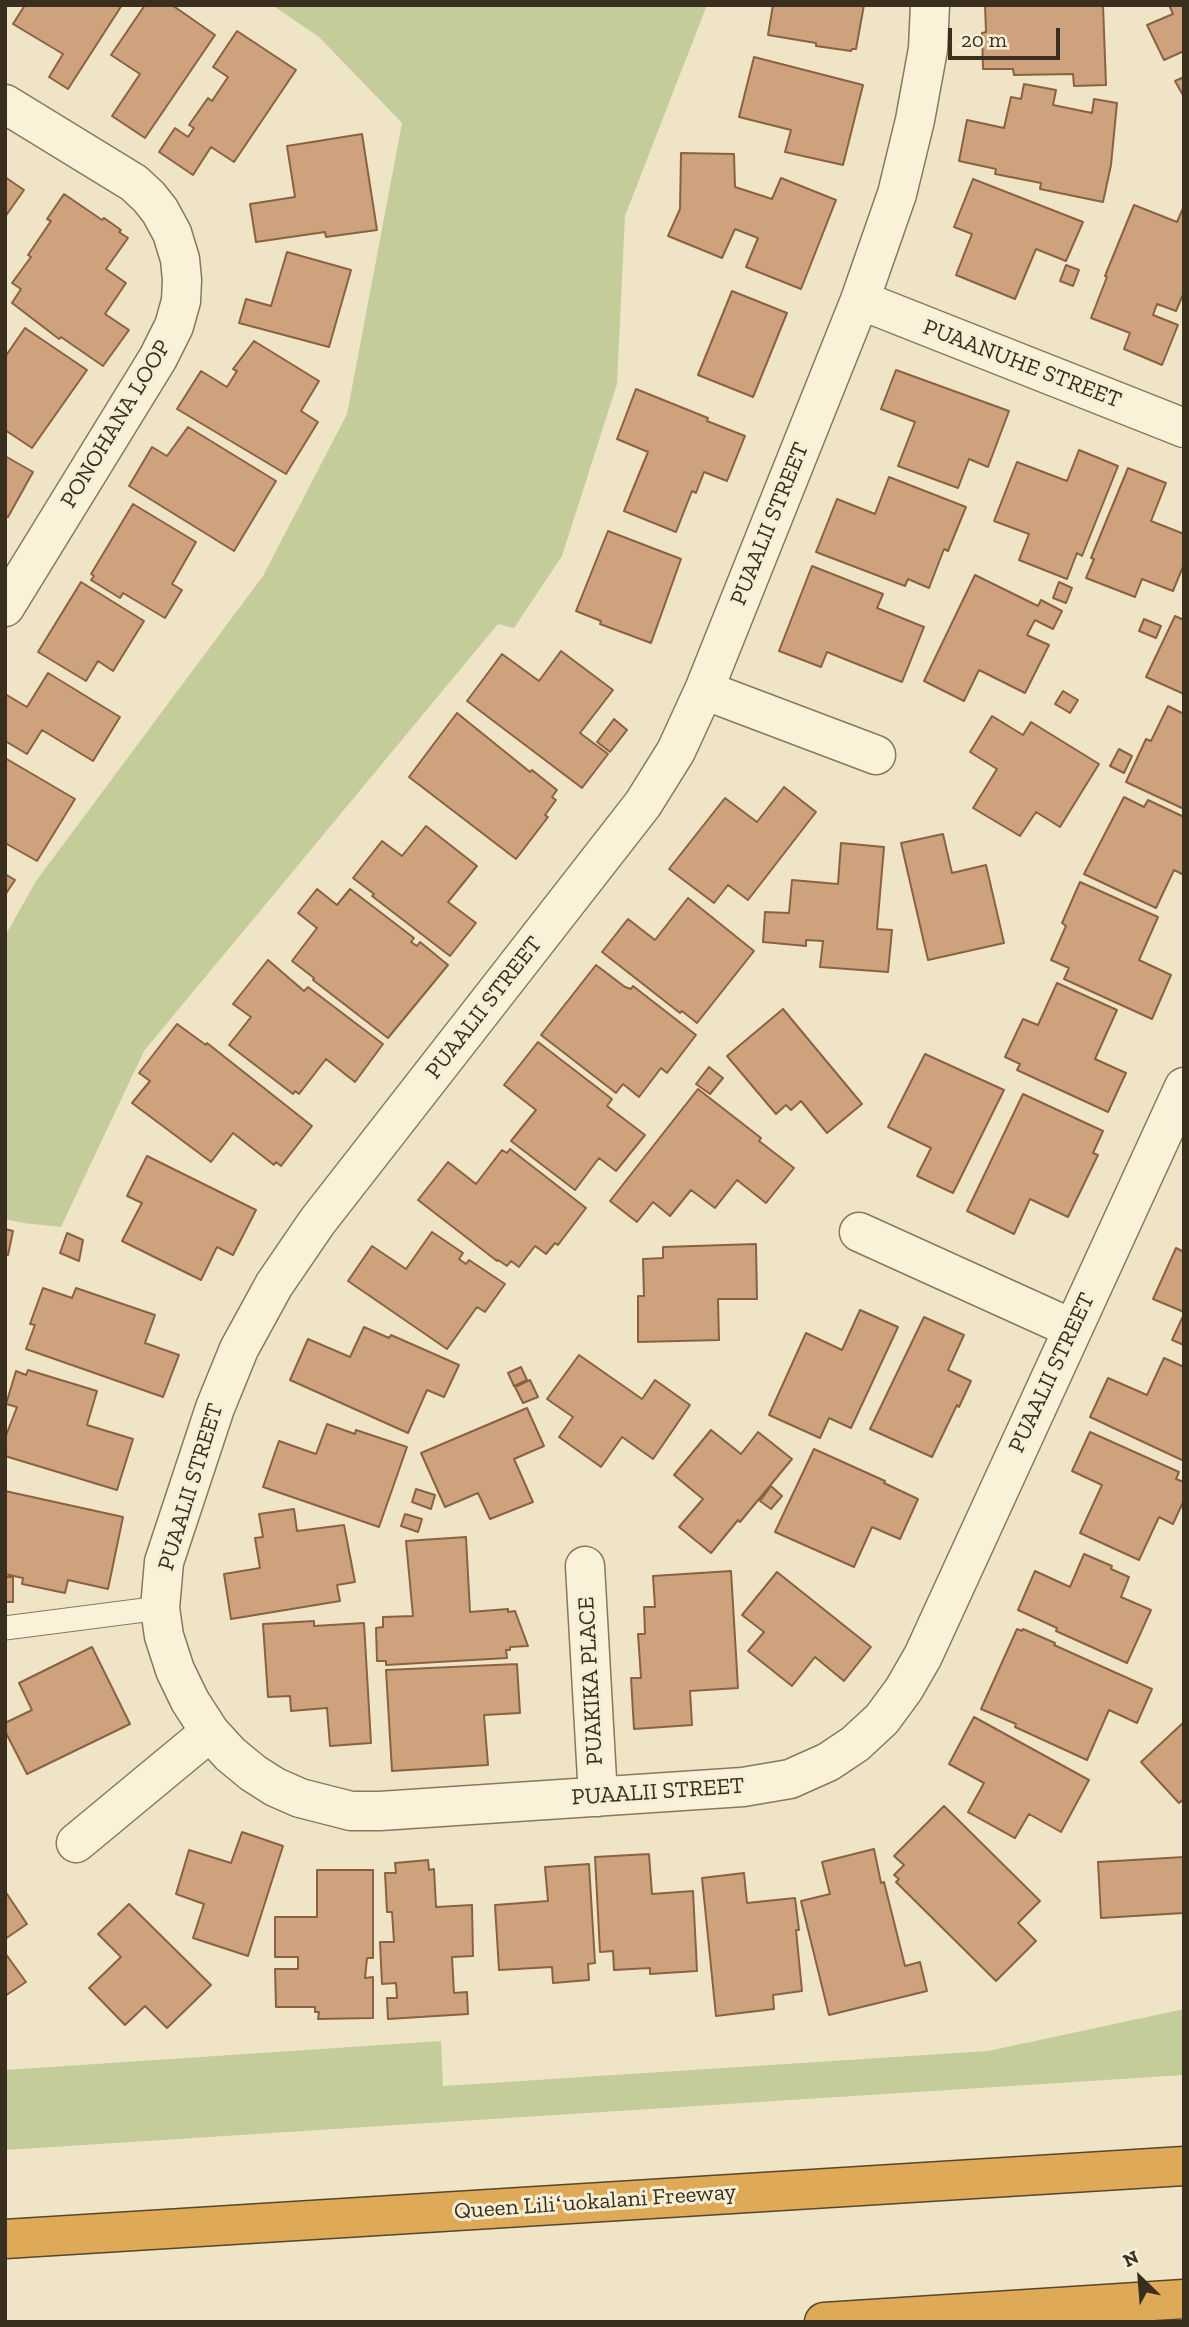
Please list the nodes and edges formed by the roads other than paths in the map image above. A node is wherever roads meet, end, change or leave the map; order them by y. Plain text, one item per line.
1 (930, 5) edge
2 (5, 104) edge
3 (860, 300) junction
4 (1184, 428) edge
5 (5, 607) edge
6 (704, 690) junction
7 (876, 755) dead end
8 (1184, 1087) edge
9 (859, 1232) dead end
10 (1073, 1329) junction
11 (584, 1566) dead end
12 (160, 1608) junction
13 (5, 1628) edge
14 (210, 1732) junction
15 (598, 1797) junction
16 (76, 1843) dead end
17 (1184, 2166) edge
18 (5, 2239) edge
19 (1184, 2299) edge
20 (824, 2322) edge

1 - 3 street, PUAALII STREET
2 - 5 street, PONOHANA LOOP
3 - 4 street, PUAANUHE STREET
3 - 6 street, PUAALII STREET
6 - 7 street
6 - 12 street, PUAALII STREET
8 - 10 street, PUAALII STREET
9 - 10 street
10 - 15 street, PUAALII STREET
11 - 15 street, PUAKIKA PLACE
12 - 13 lane
12 - 14 street, PUAALII STREET
14 - 15 street, PUAALII STREET
14 - 16 street
17 - 18 highway, Queen Liliʻuokalani Freeway
19 - 20 highway

